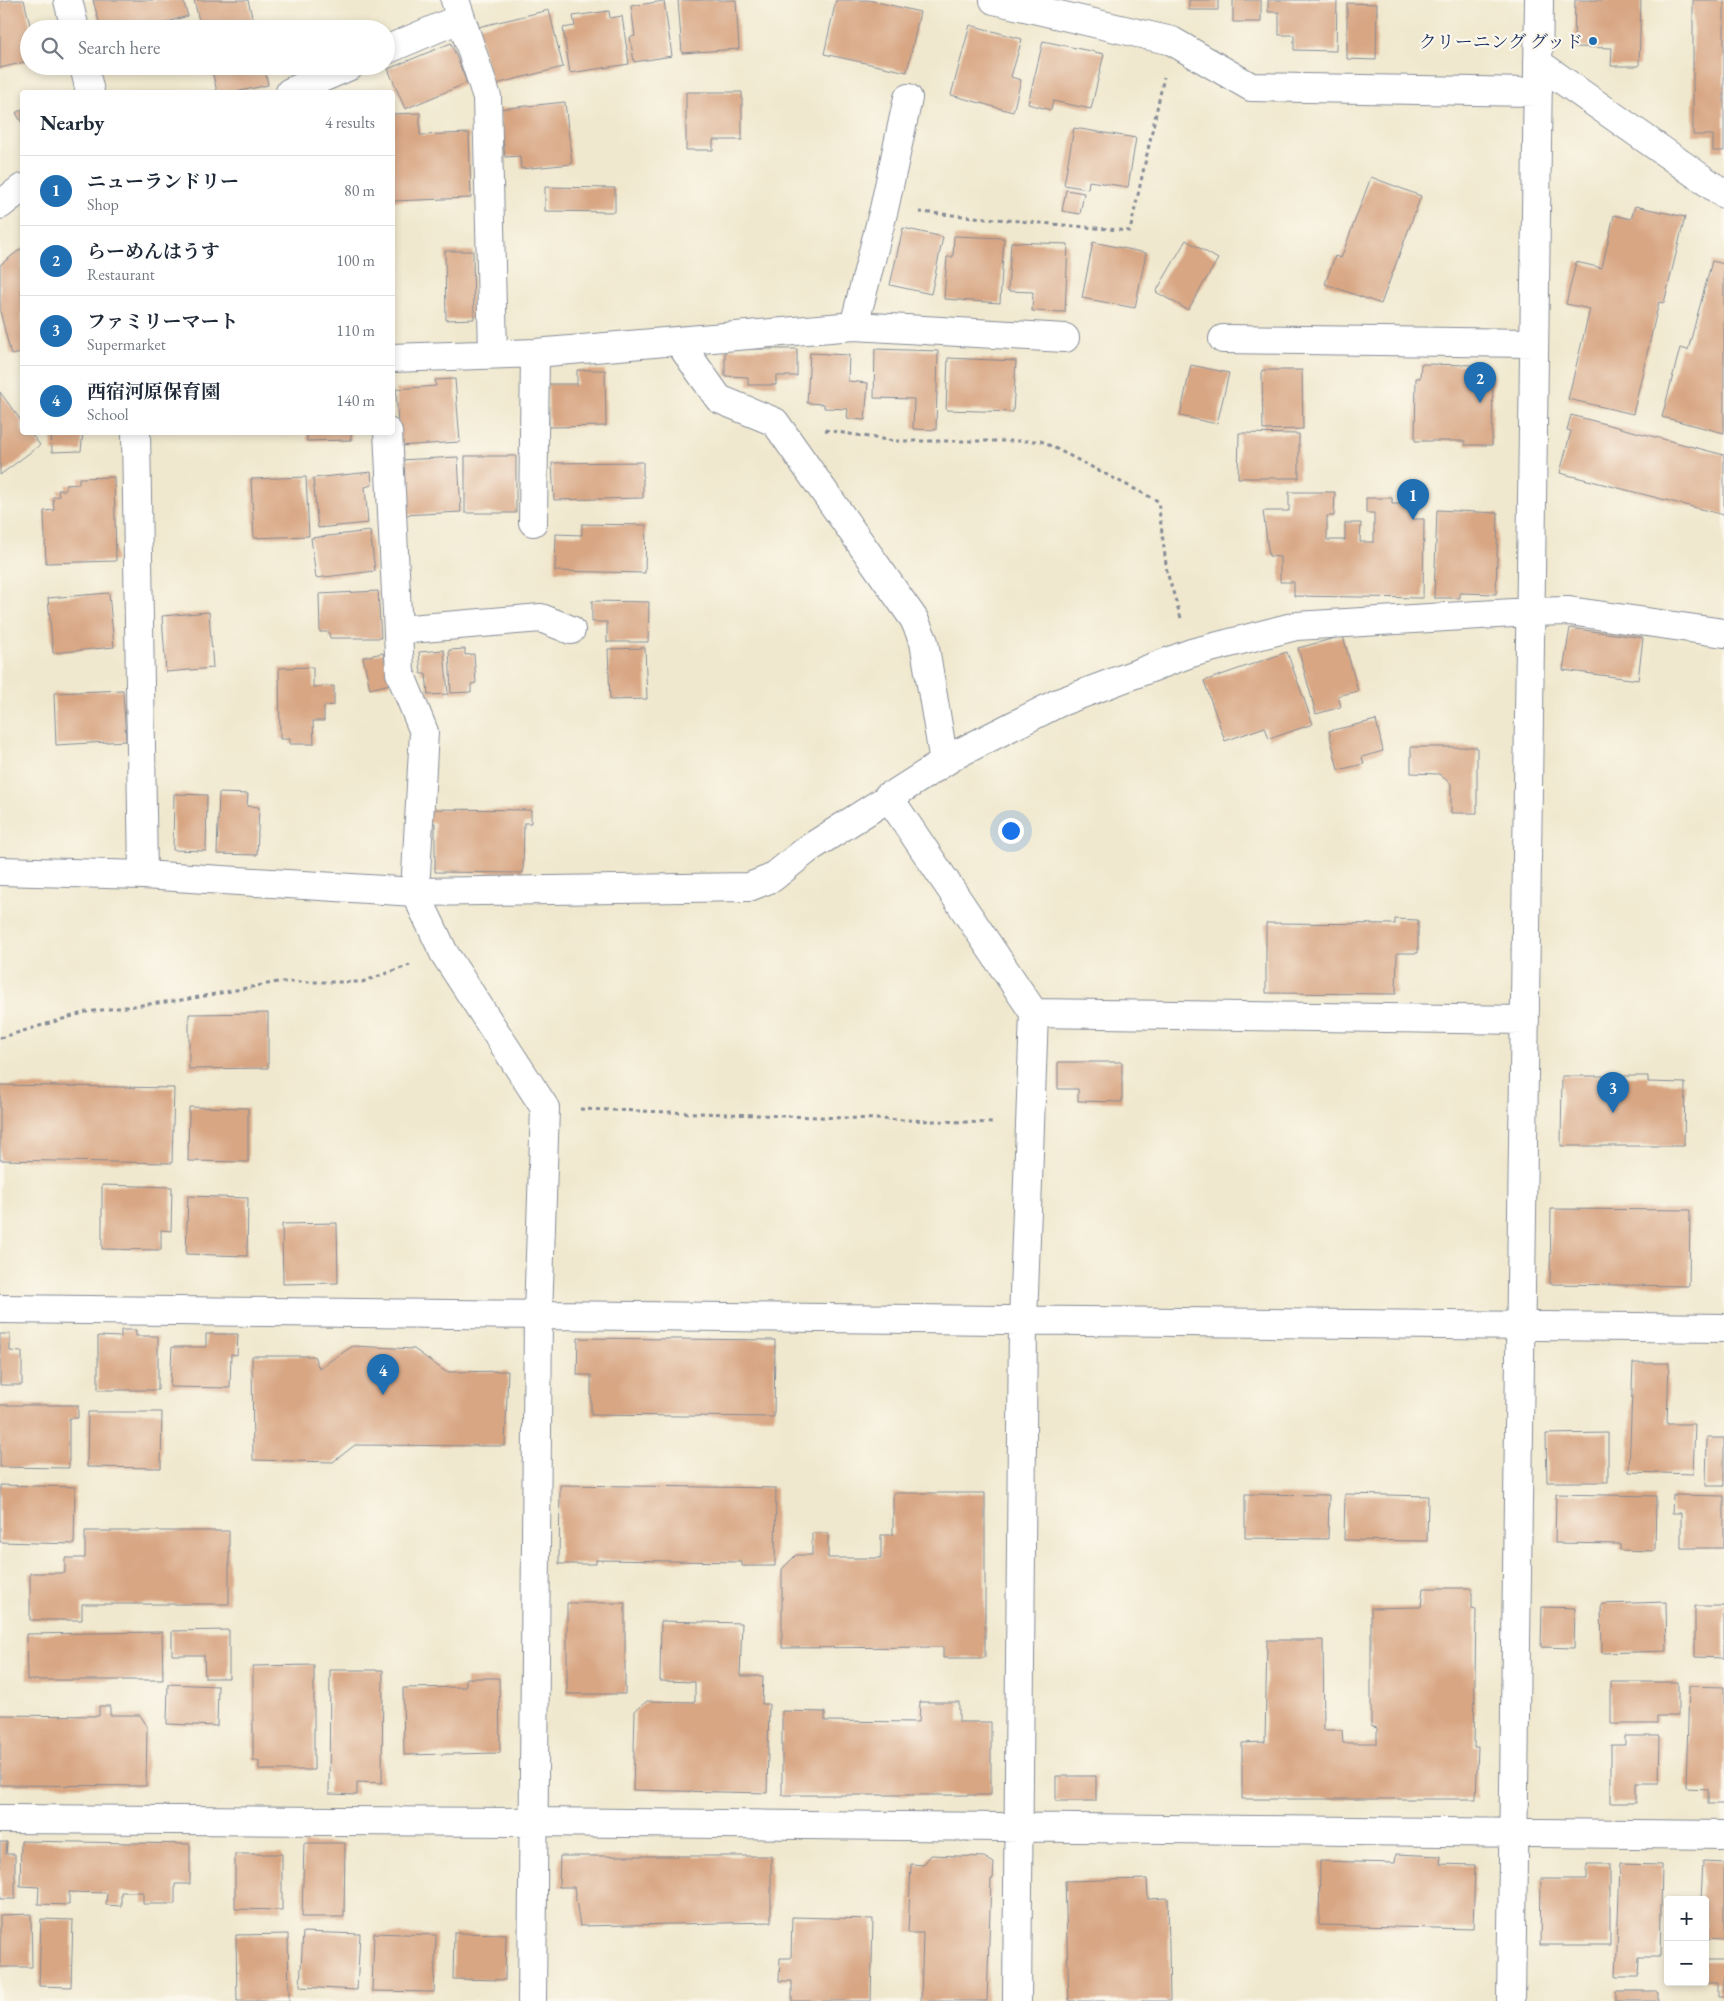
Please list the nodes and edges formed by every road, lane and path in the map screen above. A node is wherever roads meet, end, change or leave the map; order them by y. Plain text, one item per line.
1 (68, 0) edge
2 (994, 0) edge
3 (1539, 0) edge
4 (458, 9) edge
5 (73, 20) edge
6 (1172, 41) junction
7 (395, 45) edge
8 (1538, 63) junction
9 (86, 75) edge
10 (329, 75) edge
11 (90, 90) edge
12 (295, 90) edge
13 (1538, 92) junction
14 (908, 98) dead end
15 (20, 190) edge
16 (1724, 194) edge
17 (0, 205) edge
18 (884, 209) junction
19 (854, 326) junction
20 (1065, 338) dead end
21 (1223, 339) dead end
22 (678, 341) junction
23 (1534, 343) junction
24 (493, 353) junction
25 (535, 353) junction
26 (395, 358) edge
27 (775, 422) junction
28 (136, 435) edge
29 (388, 435) edge
30 (533, 522) dead end
31 (1530, 612) junction
32 (398, 630) junction
33 (571, 630) dead end
34 (1724, 633) edge
35 (1191, 653) junction
36 (944, 762) junction
37 (888, 796) junction
38 (0, 871) edge
39 (143, 875) junction
40 (415, 892) junction
41 (444, 952) junction
42 (1034, 1013) junction
43 (1525, 1020) junction
44 (0, 1038) edge
45 (545, 1108) junction
46 (1031, 1124) junction
47 (0, 1309) edge
48 (538, 1315) junction
49 (1023, 1321) junction
50 (1520, 1326) junction
51 (1724, 1328) edge
52 (0, 1819) edge
53 (534, 1822) junction
54 (1018, 1828) junction
55 (1513, 1832) junction
56 (1724, 1835) edge
57 (532, 2001) edge
58 (1017, 2001) edge
59 (1511, 2001) edge

1 - 5 street
2 - 6 street
3 - 8 street
4 - 7 street
4 - 24 street
6 - 13 street
6 - 18 path
8 - 13 street
8 - 16 street
9 - 11 street
10 - 12 street
13 - 23 street
14 - 18 street
15 - 17 street
18 - 19 street
19 - 20 street
19 - 22 street
21 - 23 street
22 - 25 street
22 - 27 street
23 - 31 street
24 - 25 street
24 - 26 street
25 - 30 street
27 - 35 path
27 - 36 street
28 - 39 street
29 - 32 street
31 - 34 street
31 - 35 street
31 - 43 street
32 - 33 street
32 - 40 street
35 - 36 street
36 - 37 street
37 - 40 street
37 - 42 street
38 - 39 street
39 - 40 street
40 - 41 street
41 - 44 path
41 - 45 street
42 - 43 street
42 - 46 street
43 - 50 street
45 - 46 path
45 - 48 street
46 - 49 street
47 - 48 street
48 - 49 street
48 - 53 street
49 - 50 street
49 - 54 street
50 - 51 street
50 - 55 street
52 - 53 street
53 - 54 street
53 - 57 street
54 - 55 street
54 - 58 street
55 - 56 street
55 - 59 street

